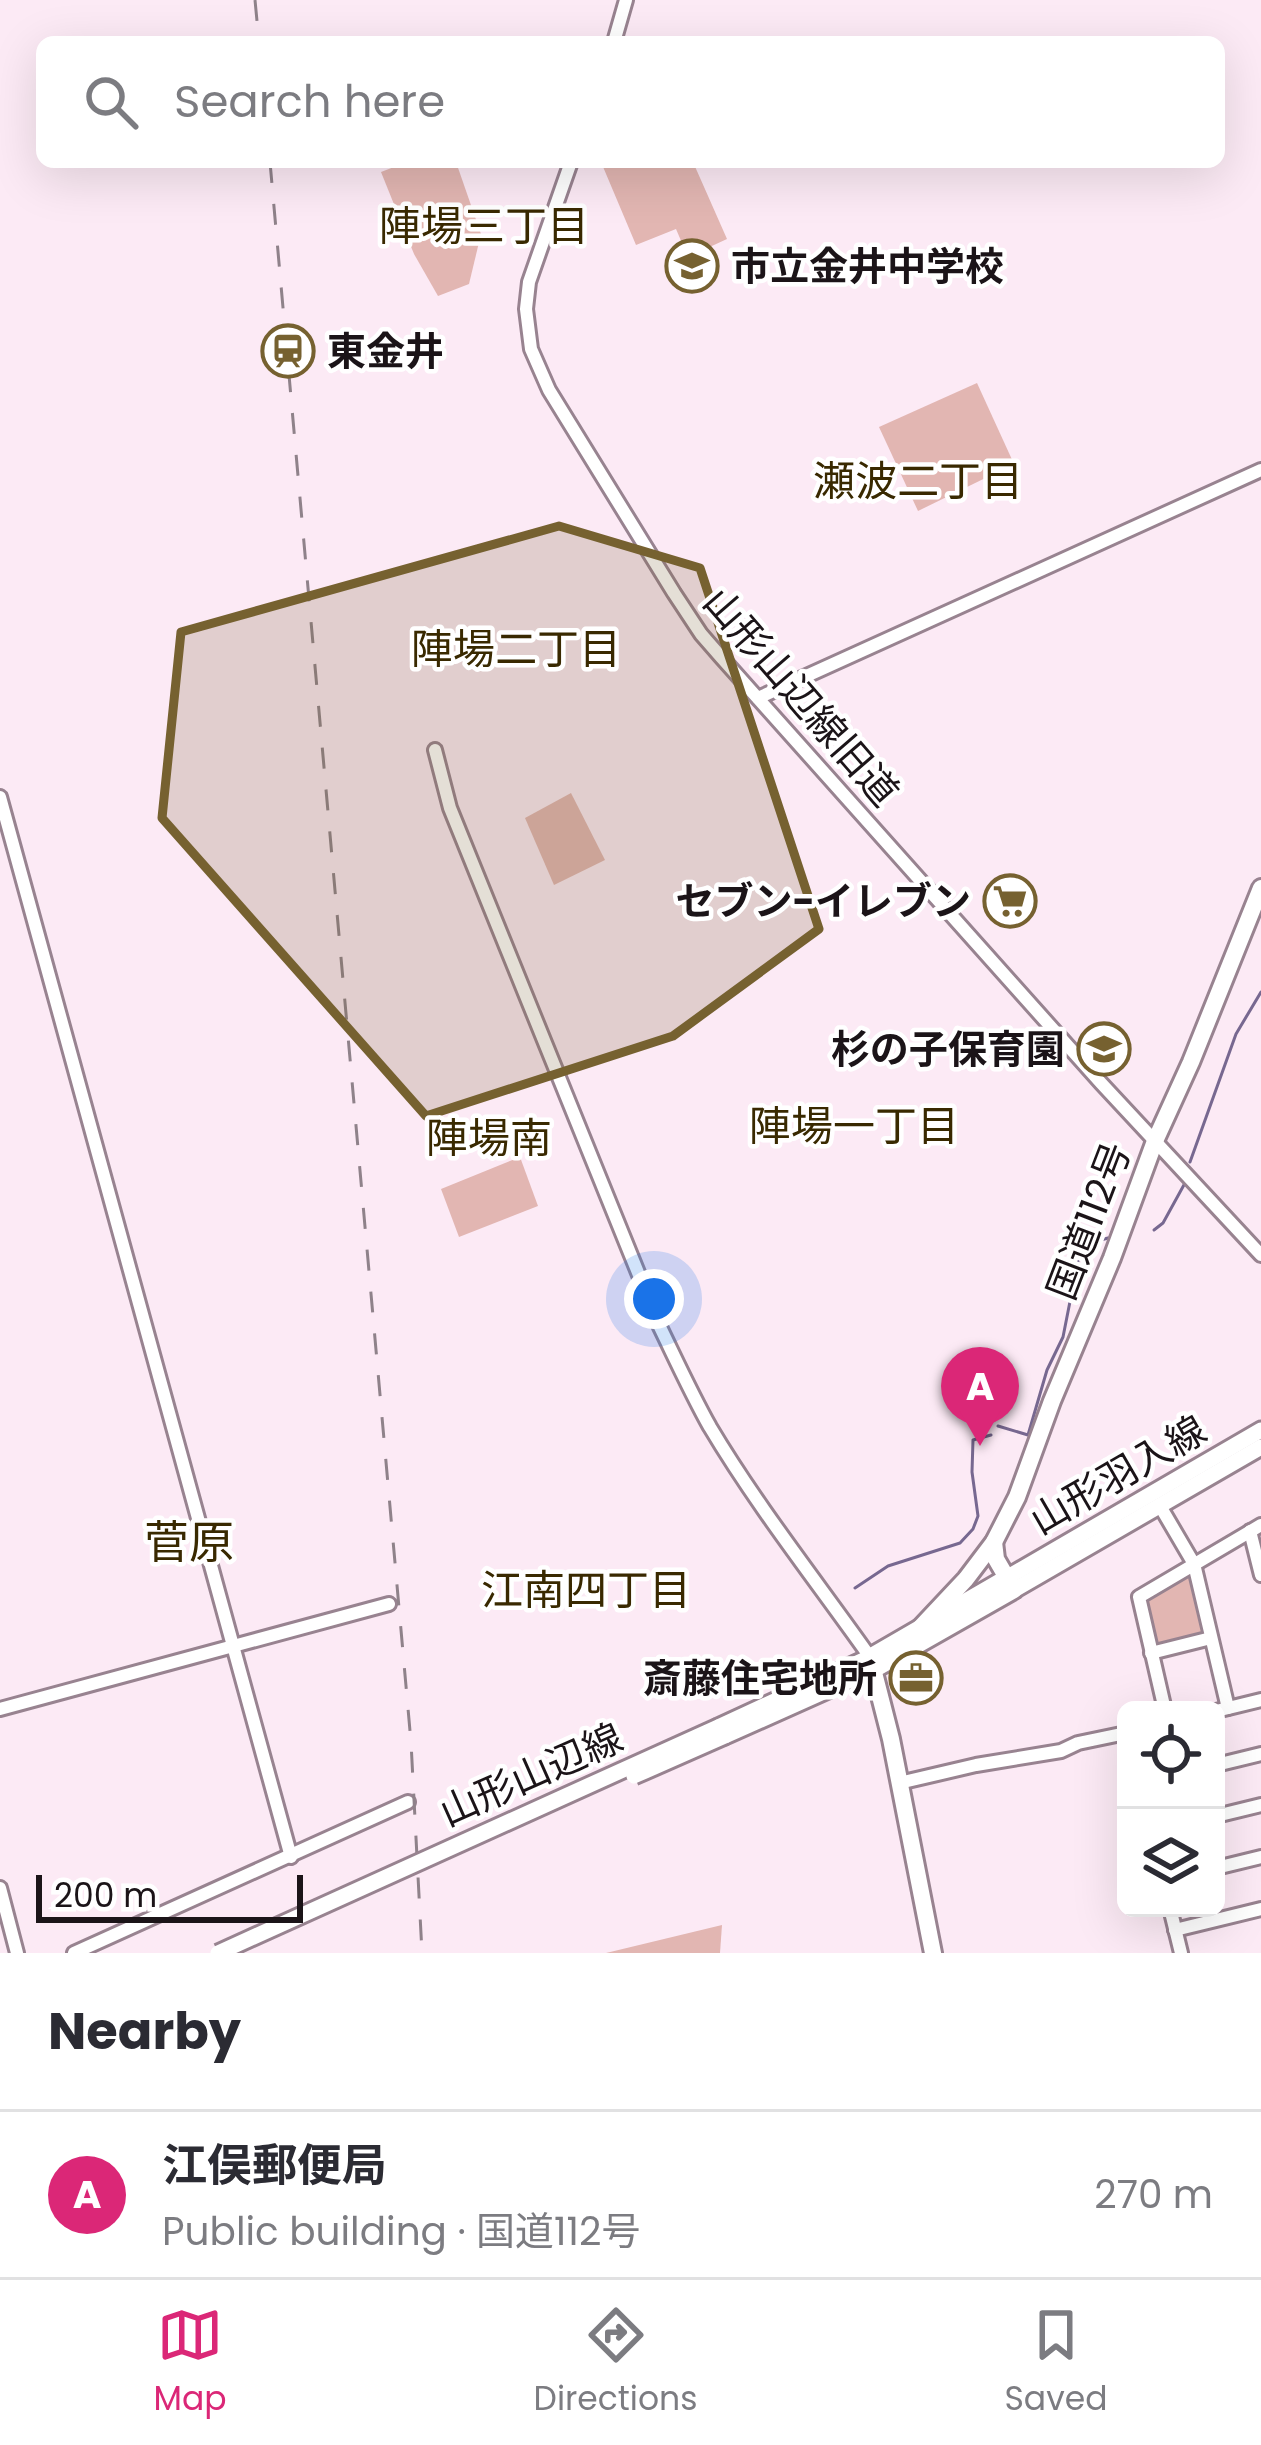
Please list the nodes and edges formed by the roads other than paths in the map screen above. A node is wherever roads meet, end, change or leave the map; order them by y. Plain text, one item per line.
1 (626, 0) edge
2 (616, 36) edge
3 (569, 168) edge
4 (1261, 470) edge
5 (758, 698) junction
6 (435, 750) dead end
7 (0, 796) edge
8 (1261, 888) edge
9 (1155, 1142) junction
10 (1261, 1255) edge
11 (1261, 1430) edge
12 (1261, 1447) edge
13 (1160, 1506) junction
14 (1256, 1528) edge
15 (994, 1542) junction
16 (1194, 1564) junction
17 (1261, 1575) edge
18 (1011, 1584) junction
19 (389, 1604) dead end
20 (920, 1628) junction
21 (1211, 1638) junction
22 (232, 1646) junction
23 (1151, 1653) junction
24 (873, 1663) junction
25 (1261, 1700) edge
26 (1163, 1701) edge
27 (1221, 1701) edge
28 (0, 1709) edge
29 (1225, 1709) edge
30 (721, 1732) junction
31 (1117, 1735) edge
32 (1261, 1754) edge
33 (1225, 1763) edge
34 (899, 1783) junction
35 (408, 1802) dead end
36 (1261, 1805) edge
37 (1225, 1814) edge
38 (292, 1857) junction
39 (1261, 1857) edge
40 (1225, 1866) edge
41 (0, 1888) edge
42 (1261, 1909) edge
43 (1172, 1917) edge
44 (1175, 1930) junction
45 (17, 1953) edge
46 (74, 1953) edge
47 (218, 1953) edge
48 (242, 1953) edge
49 (933, 1953) edge
50 (1181, 1953) edge

1 - 2 street
3 - 5 street, 山形山辺線旧道
4 - 5 street
5 - 9 street, 山形山辺線旧道
6 - 24 street
7 - 22 street
8 - 9 highway, 国道112号
9 - 10 street, 山形山辺線旧道
9 - 15 highway, 国道112号
11 - 18 main road, 山形羽入線
12 - 13 main road, 山形羽入線
13 - 16 street
13 - 18 main road, 山形羽入線
14 - 16 street
14 - 17 street
15 - 18 highway
15 - 20 highway, 国道112号
16 - 21 street
16 - 23 street
18 - 20 highway
18 - 24 highway
19 - 22 street
20 - 24 highway
21 - 23 street
21 - 27 street
22 - 28 street
22 - 38 street
23 - 26 street
24 - 30 main road, 山形山辺線
24 - 34 highway
25 - 29 street
30 - 47 main road, 山形山辺線, bridge
30 - 48 main road, 山形山辺線, bridge
31 - 34 street
32 - 33 street
34 - 49 highway
35 - 38 street
36 - 37 street
38 - 46 street
39 - 40 street
41 - 45 street
42 - 44 street
43 - 44 street
44 - 50 street

